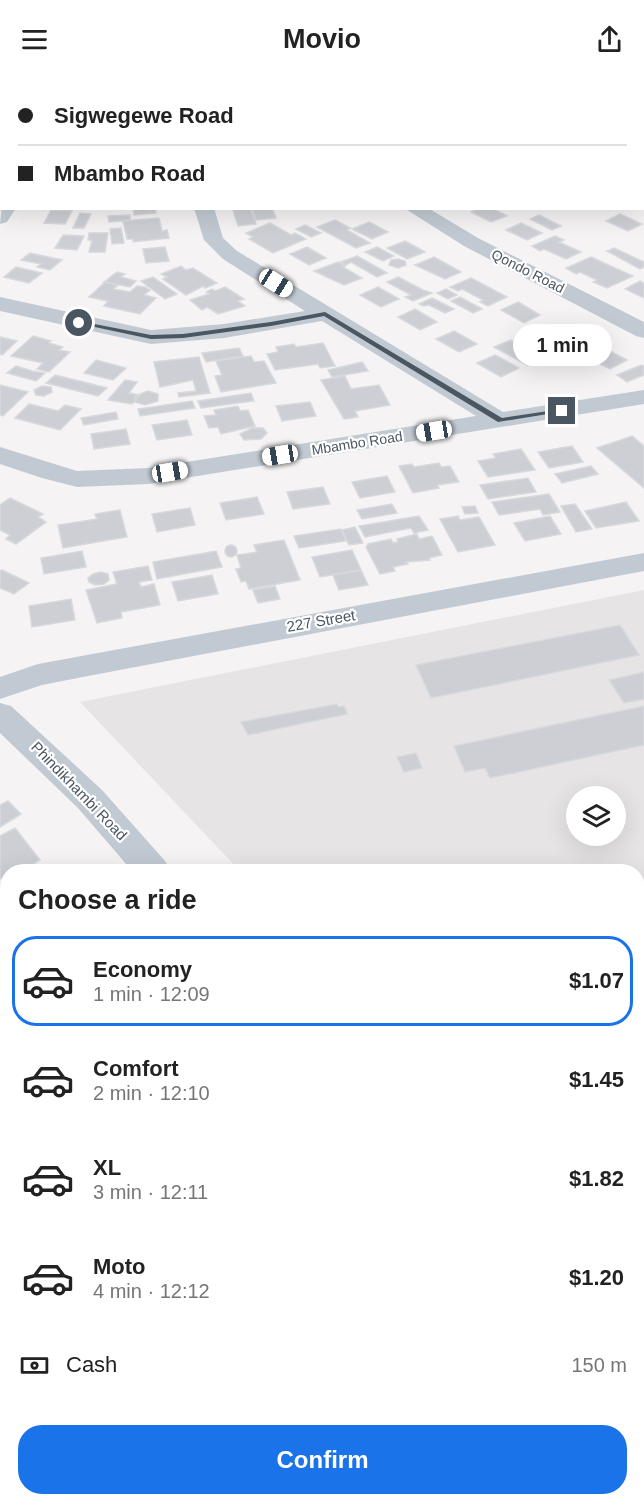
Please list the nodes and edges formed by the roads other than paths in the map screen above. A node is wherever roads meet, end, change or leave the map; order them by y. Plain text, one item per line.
1 (205, 210) edge
2 (416, 210) edge
3 (0, 304) edge
4 (325, 314) junction
5 (644, 331) edge
6 (644, 397) edge
7 (501, 421) junction
8 (0, 455) edge
9 (644, 562) edge
10 (0, 688) edge
11 (0, 714) edge
12 (147, 864) edge

1 - 4 street
2 - 5 street, Qondo Road
3 - 4 street
4 - 7 street
6 - 7 street, Mbambo Road
7 - 8 street, Mbambo Road
9 - 10 street, 227 Street
11 - 12 street, Phindikhambi Road

